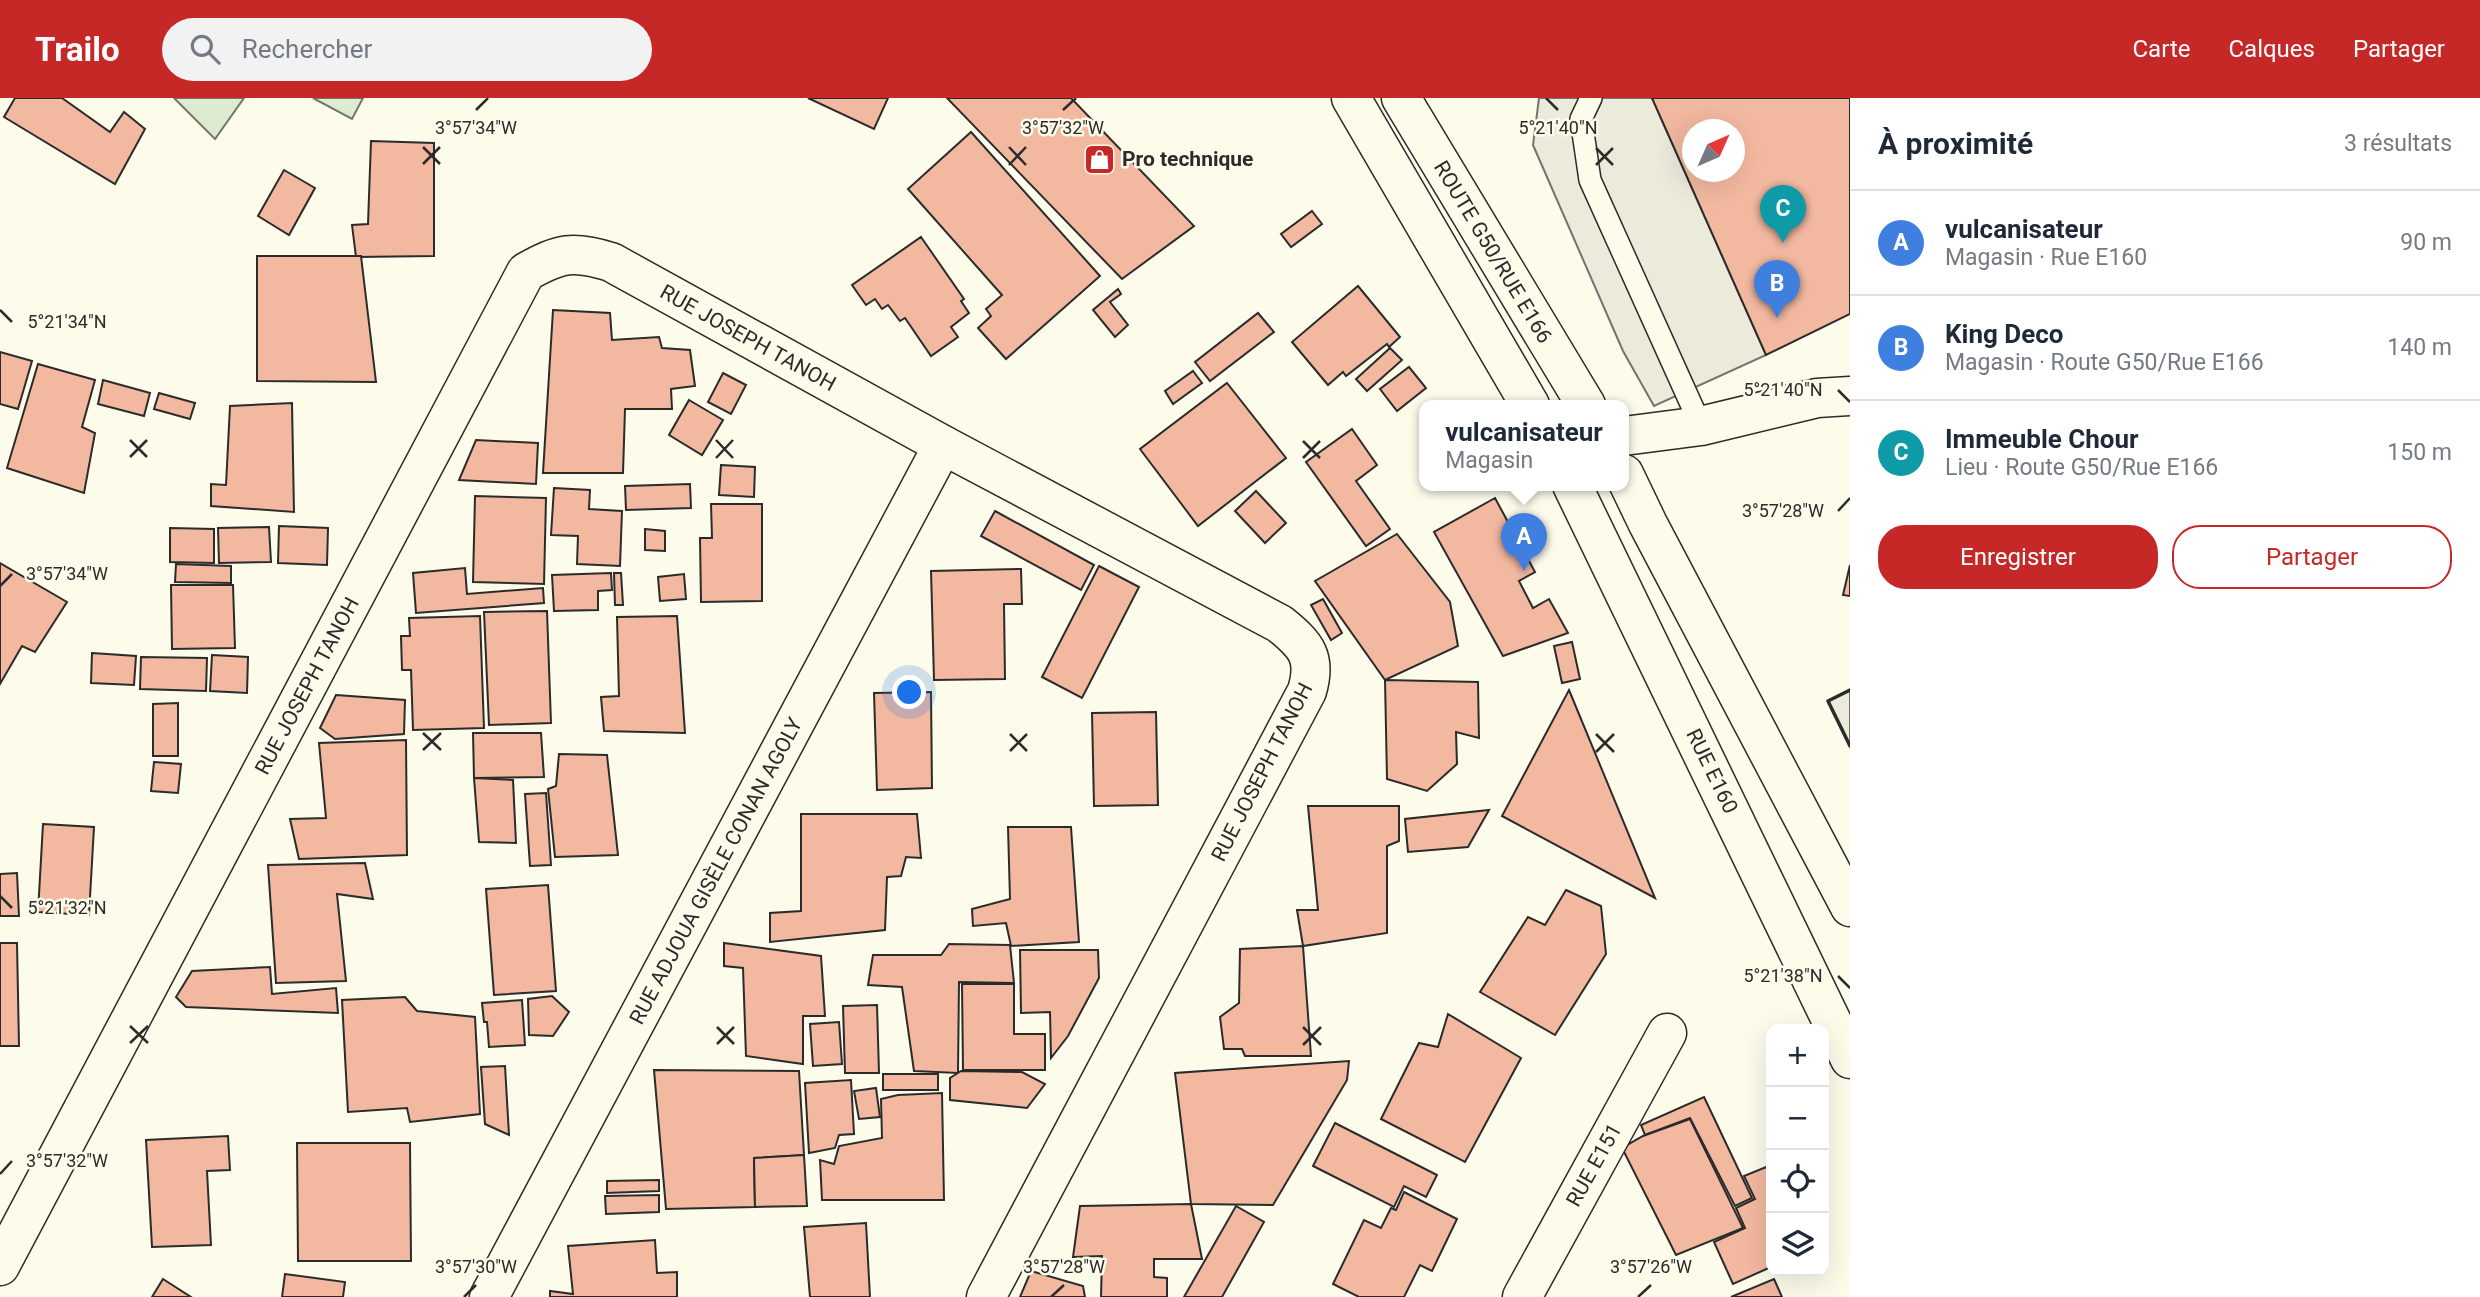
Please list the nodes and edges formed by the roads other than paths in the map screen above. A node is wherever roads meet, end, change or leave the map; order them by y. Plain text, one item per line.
1 (1351, 98) edge
2 (1401, 98) edge
3 (1591, 98) edge
4 (1850, 396) edge
5 (1531, 400) edge
6 (1583, 400) edge
7 (1701, 426) junction
8 (1629, 435) edge
9 (943, 445) junction
10 (1629, 484) edge
11 (1575, 491) edge
12 (1850, 907) edge
13 (1667, 1033) dead end
14 (1850, 1059) edge
15 (0, 1266) edge
16 (489, 1297) edge
17 (986, 1297) edge
18 (1522, 1297) edge

1 - 5 street, ROUTE G50/RUE E166
2 - 6 street, ROUTE G50/RUE E166
3 - 7 lane
4 - 7 street
7 - 8 street
9 - 15 street, RUE JOSEPH TANOH
9 - 16 street, RUE ADJOUA GISÈLE CONAN AGOLY
9 - 17 street, RUE JOSEPH TANOH
10 - 12 street
11 - 14 street, RUE E160
13 - 18 street, RUE E151

